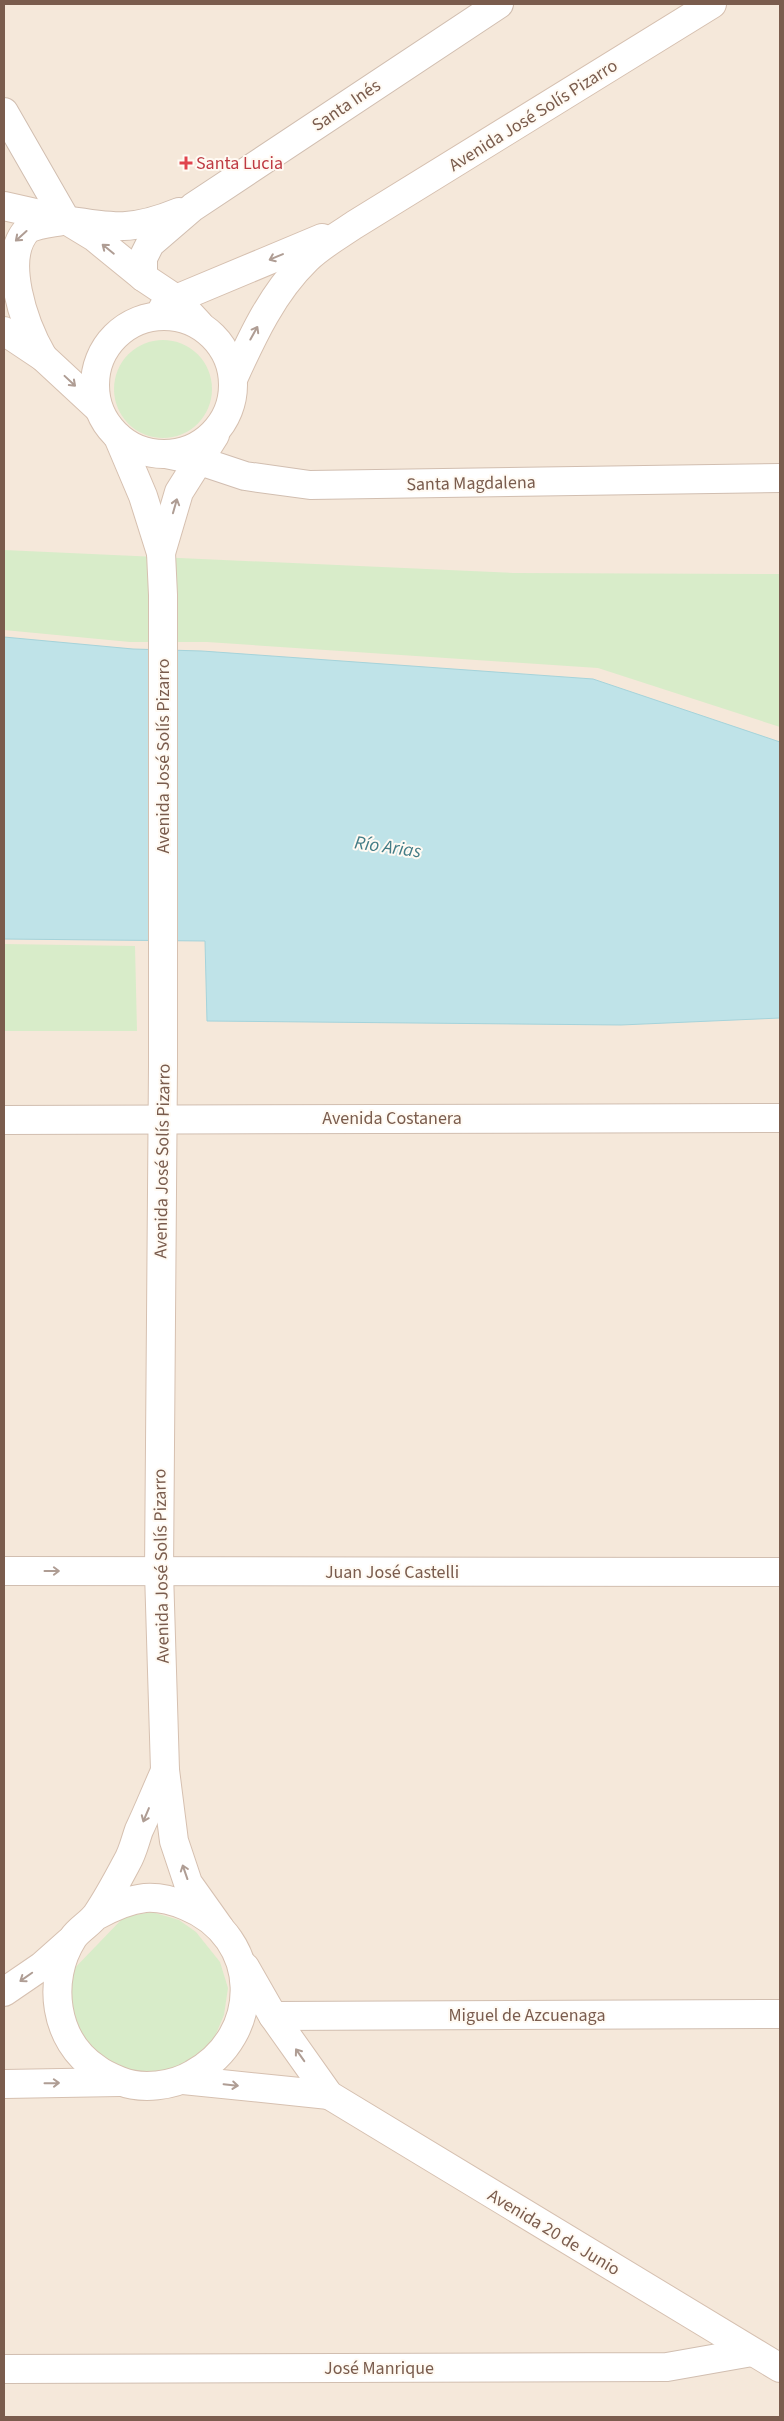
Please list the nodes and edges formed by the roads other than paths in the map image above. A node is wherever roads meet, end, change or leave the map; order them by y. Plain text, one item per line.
1 (499, 4) edge
2 (712, 4) edge
3 (4, 112) edge
4 (4, 206) edge
5 (193, 207) junction
6 (66, 220) junction
7 (354, 225) junction
8 (144, 277) junction
9 (176, 299) junction
10 (149, 317) junction
11 (199, 325) junction
12 (4, 331) edge
13 (43, 357) junction
14 (234, 377) junction
15 (98, 408) junction
16 (218, 429) junction
17 (118, 437) junction
18 (166, 454) junction
19 (200, 461) junction
20 (780, 478) edge
21 (161, 553) junction
22 (161, 1118) junction
23 (780, 1118) edge
24 (4, 1120) edge
25 (4, 1571) edge
26 (159, 1572) junction
27 (780, 1572) edge
28 (165, 1770) junction
29 (96, 1916) junction
30 (74, 1938) junction
31 (228, 1939) junction
32 (4, 1992) edge
33 (780, 2014) edge
34 (273, 2016) junction
35 (183, 2080) junction
36 (123, 2082) junction
37 (4, 2084) edge
38 (329, 2095) junction
39 (752, 2352) junction
40 (780, 2368) edge
41 (4, 2369) edge

1 - 5 street, Santa Inés
2 - 7 street, Avenida José Solís Pizarro
3 - 6 street
4 - 6 street
5 - 6 street, Santa Inés
5 - 8 street, Santa Inés
8 -> 6 street
6 -> 13 street
7 -> 9 street, Avenida José Solís Pizarro
14 -> 7 street, Avenida José Solís Pizarro
8 - 9 street
9 - 10 street, Avenida José Solís Pizarro
9 - 11 street
10 - 11 street
10 - 15 street
11 - 14 street
12 - 13 street
13 -> 15 street
14 - 16 street
15 - 17 street
16 - 18 street
16 - 19 street, Avenida José Solís Pizarro
17 - 18 street
17 - 21 street, Avenida José Solís Pizarro
18 - 19 street, Santa Magdalena
19 - 20 street, Santa Magdalena
21 -> 19 street, Avenida José Solís Pizarro
21 - 22 street, Avenida José Solís Pizarro
22 - 23 street, Avenida Costanera
22 - 24 street, Avenida Costanera
22 - 26 street, Avenida José Solís Pizarro
25 -> 26 street, Juan José Castelli
26 - 27 street, Juan José Castelli
26 - 28 street, Avenida José Solís Pizarro
28 -> 29 street, Avenida José Solís Pizarro
31 -> 28 street, Avenida José Solís Pizarro
29 - 30 street
29 - 31 street
30 -> 32 street
30 - 36 street
31 - 34 street, Avenida 20 de Junio
31 - 35 street
33 - 34 street, Miguel de Azcuenaga
38 -> 34 street, Avenida 20 de Junio
35 - 36 street
35 -> 38 street, Avenida 20 de Junio
37 -> 36 street
38 - 39 street, Avenida 20 de Junio
39 - 40 street, Avenida 20 de Junio
39 - 41 street, José Manrique

